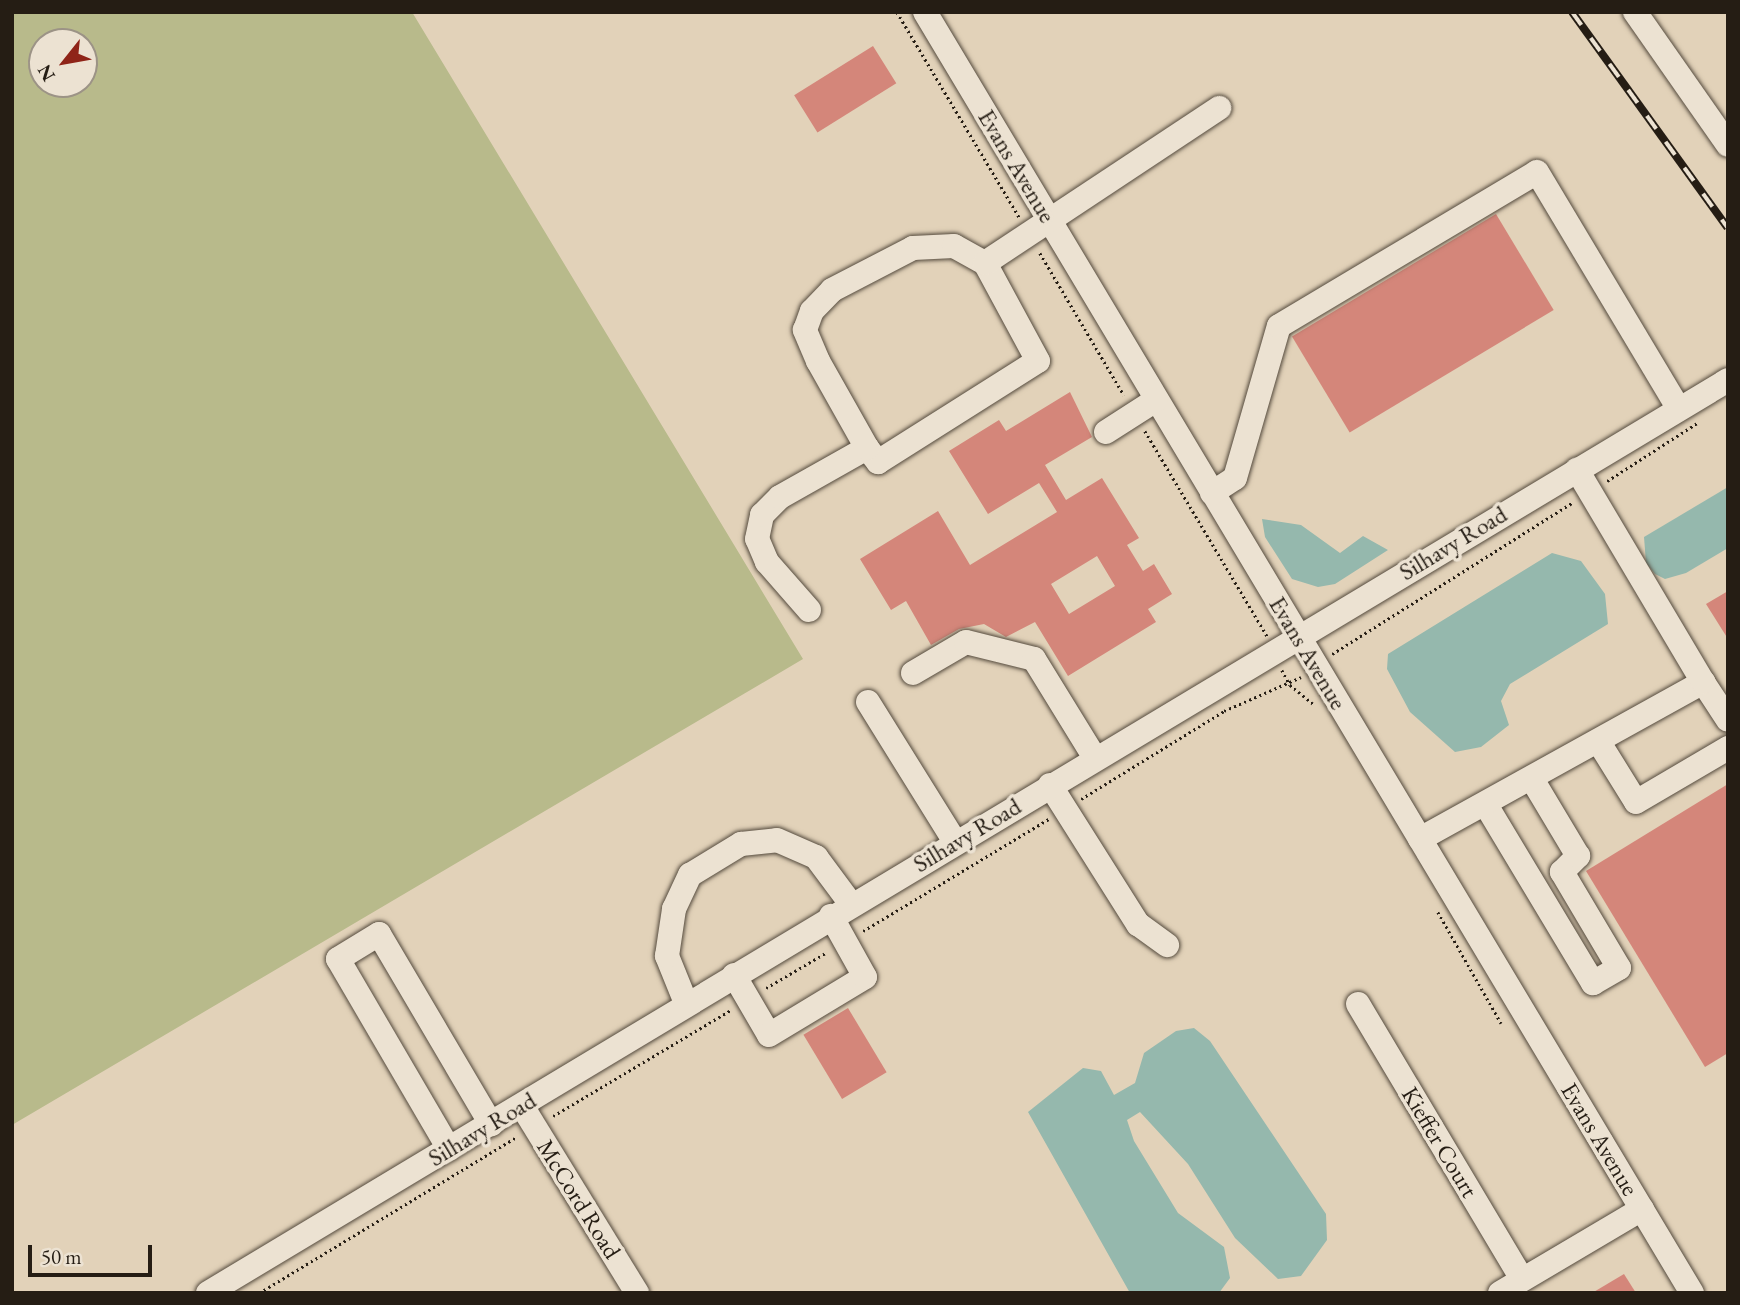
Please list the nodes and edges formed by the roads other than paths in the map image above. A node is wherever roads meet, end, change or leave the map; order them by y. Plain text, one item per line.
1 (925, 12) edge
2 (1636, 12) edge
3 (1219, 108) dead end
4 (1728, 145) edge
5 (1040, 229) junction
6 (985, 263) junction
7 (1728, 380) edge
8 (1156, 400) junction
9 (1679, 409) junction
10 (1106, 432) dead end
11 (867, 448) junction
12 (1577, 470) junction
13 (1212, 493) junction
14 (809, 610) dead end
15 (1298, 635) junction
16 (913, 673) dead end
17 (1703, 682) junction
18 (869, 702) dead end
19 (1728, 720) edge
20 (1600, 744) junction
21 (1728, 748) edge
22 (1095, 758) junction
23 (1532, 779) junction
24 (1050, 785) junction
25 (1486, 805) junction
26 (1420, 839) junction
27 (955, 842) junction
28 (1562, 872) junction
29 (1535, 887) junction
30 (841, 910) junction
31 (1167, 945) dead end
32 (733, 975) junction
33 (686, 1003) junction
34 (1358, 1004) dead end
35 (522, 1105) junction
36 (491, 1124) junction
37 (449, 1149) junction
38 (1642, 1209) junction
39 (1522, 1279) junction
40 (208, 1293) edge
41 (637, 1293) edge
42 (1500, 1293) edge
43 (1692, 1293) edge

1 - 5 street, Evans Avenue
2 - 4 street
3 - 5 street
5 - 6 street
5 - 8 street, Evans Avenue
6 - 11 street
6 - 11 street
7 - 9 street, Silhavy Road
8 - 10 street
8 - 13 street, Evans Avenue
9 - 12 street, Silhavy Road
9 - 13 street
11 - 14 street
12 - 15 street, Silhavy Road
12 - 17 street
13 - 15 street, Evans Avenue
15 - 22 street, Silhavy Road
15 - 26 street, Evans Avenue
16 - 22 street
17 - 19 street
17 - 20 street
18 - 27 street
20 - 21 street
20 - 23 street
22 - 24 street, Silhavy Road
23 - 25 street
23 - 28 street
24 - 27 street, Silhavy Road
24 - 31 street
25 - 26 street
25 - 29 street
26 - 38 street, Evans Avenue
27 - 30 street, Silhavy Road
28 - 29 street
28 - 29 street
30 - 32 street, Silhavy Road
30 - 32 street
30 - 33 street
32 - 33 street, Silhavy Road
33 - 35 street, Silhavy Road
34 - 39 street, Kieffer Court
35 - 36 street, Silhavy Road
35 - 41 street, McCord Road
36 - 37 street, Silhavy Road
36 - 37 street
37 - 40 street, Silhavy Road
38 - 39 street
38 - 43 street, Evans Avenue
39 - 42 street

